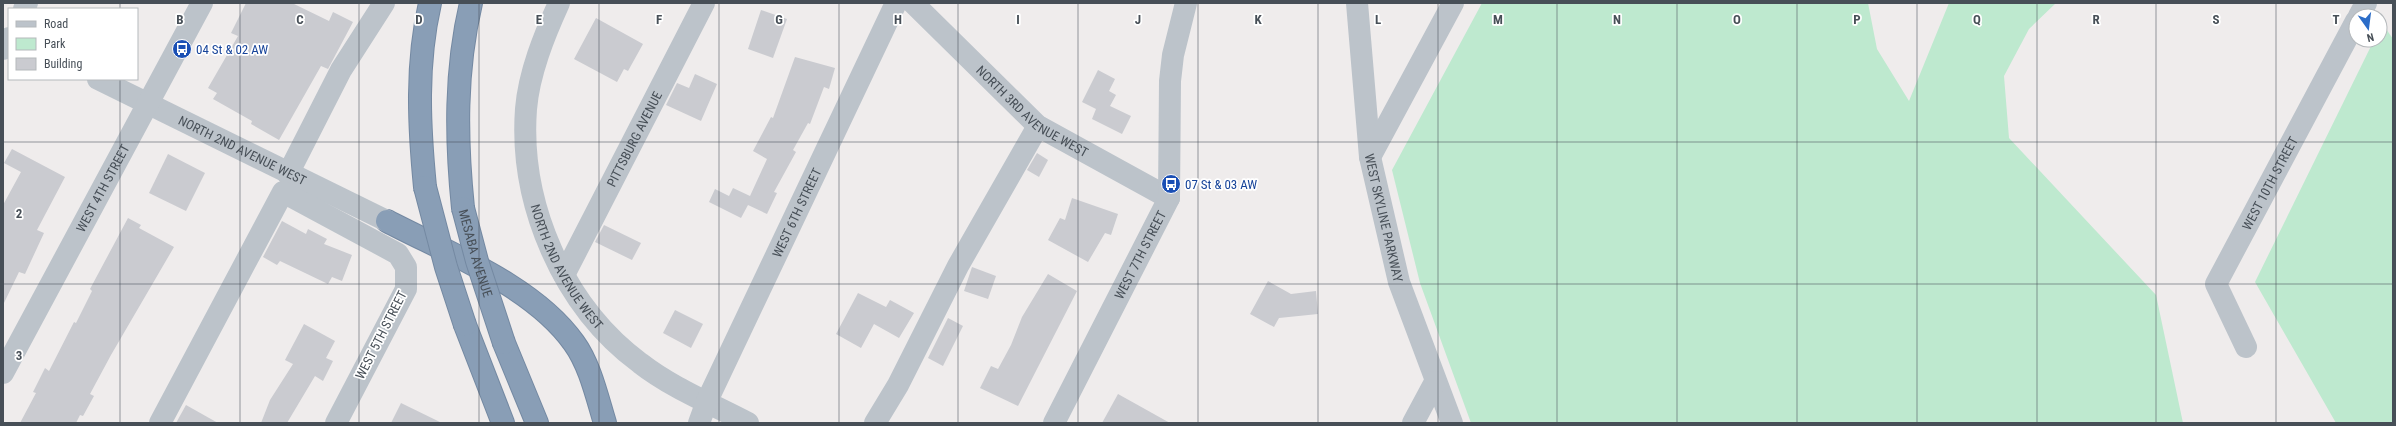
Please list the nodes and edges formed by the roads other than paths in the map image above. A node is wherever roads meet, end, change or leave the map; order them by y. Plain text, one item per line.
1 (202, 3) edge
2 (384, 3) edge
3 (430, 3) edge
4 (471, 3) edge
5 (559, 3) edge
6 (704, 3) edge
7 (896, 3) edge
8 (913, 3) edge
9 (1186, 3) edge
10 (1357, 3) edge
11 (1453, 3) edge
12 (2348, 36) edge
13 (8, 40) edge
14 (3, 49) edge
15 (100, 80) edge
16 (147, 104) junction
17 (1038, 126) junction
18 (1370, 157) junction
19 (285, 183) junction
20 (1169, 198) junction
21 (387, 221) joint
22 (564, 275) junction
23 (2246, 347) dead end
24 (3, 373) edge
25 (1435, 382) junction
26 (707, 401) junction
27 (160, 423) edge
28 (336, 423) edge
29 (503, 423) edge
30 (537, 423) edge
31 (605, 423) edge
32 (699, 423) edge
33 (748, 423) edge
34 (875, 423) edge
35 (1054, 423) edge
36 (1413, 423) edge
37 (1452, 423) edge

1 - 16 street, WEST 4TH STREET
2 - 19 street
3 - 29 highway, bridge
4 - 30 highway, MESABA AVENUE, bridge
5 - 22 street, NORTH 2ND AVENUE WEST
6 - 22 street, PITTSBURG AVENUE
7 - 26 street, WEST 6TH STREET
8 - 17 street, NORTH 3RD AVENUE WEST
9 - 20 street, WEST 7TH STREET
10 - 18 street, WEST SKYLINE PARKWAY
11 - 18 street
12 - 23 street, WEST 10TH STREET
13 - 14 street
15 - 16 street, NORTH 2ND AVENUE WEST
16 - 19 street, NORTH 2ND AVENUE WEST
16 - 24 street, WEST 4TH STREET
17 - 20 street, NORTH 3RD AVENUE WEST
17 - 34 street
18 - 25 street, WEST SKYLINE PARKWAY
19 - 21 street, NORTH 2ND AVENUE WEST
19 - 27 street
19 - 28 street, WEST 5TH STREET
20 - 35 street, WEST 7TH STREET
21 - 31 highway
22 - 26 street, NORTH 2ND AVENUE WEST
25 - 36 street
25 - 37 street, WEST SKYLINE PARKWAY
26 - 32 street, WEST 6TH STREET
26 - 33 street, NORTH 2ND AVENUE WEST

